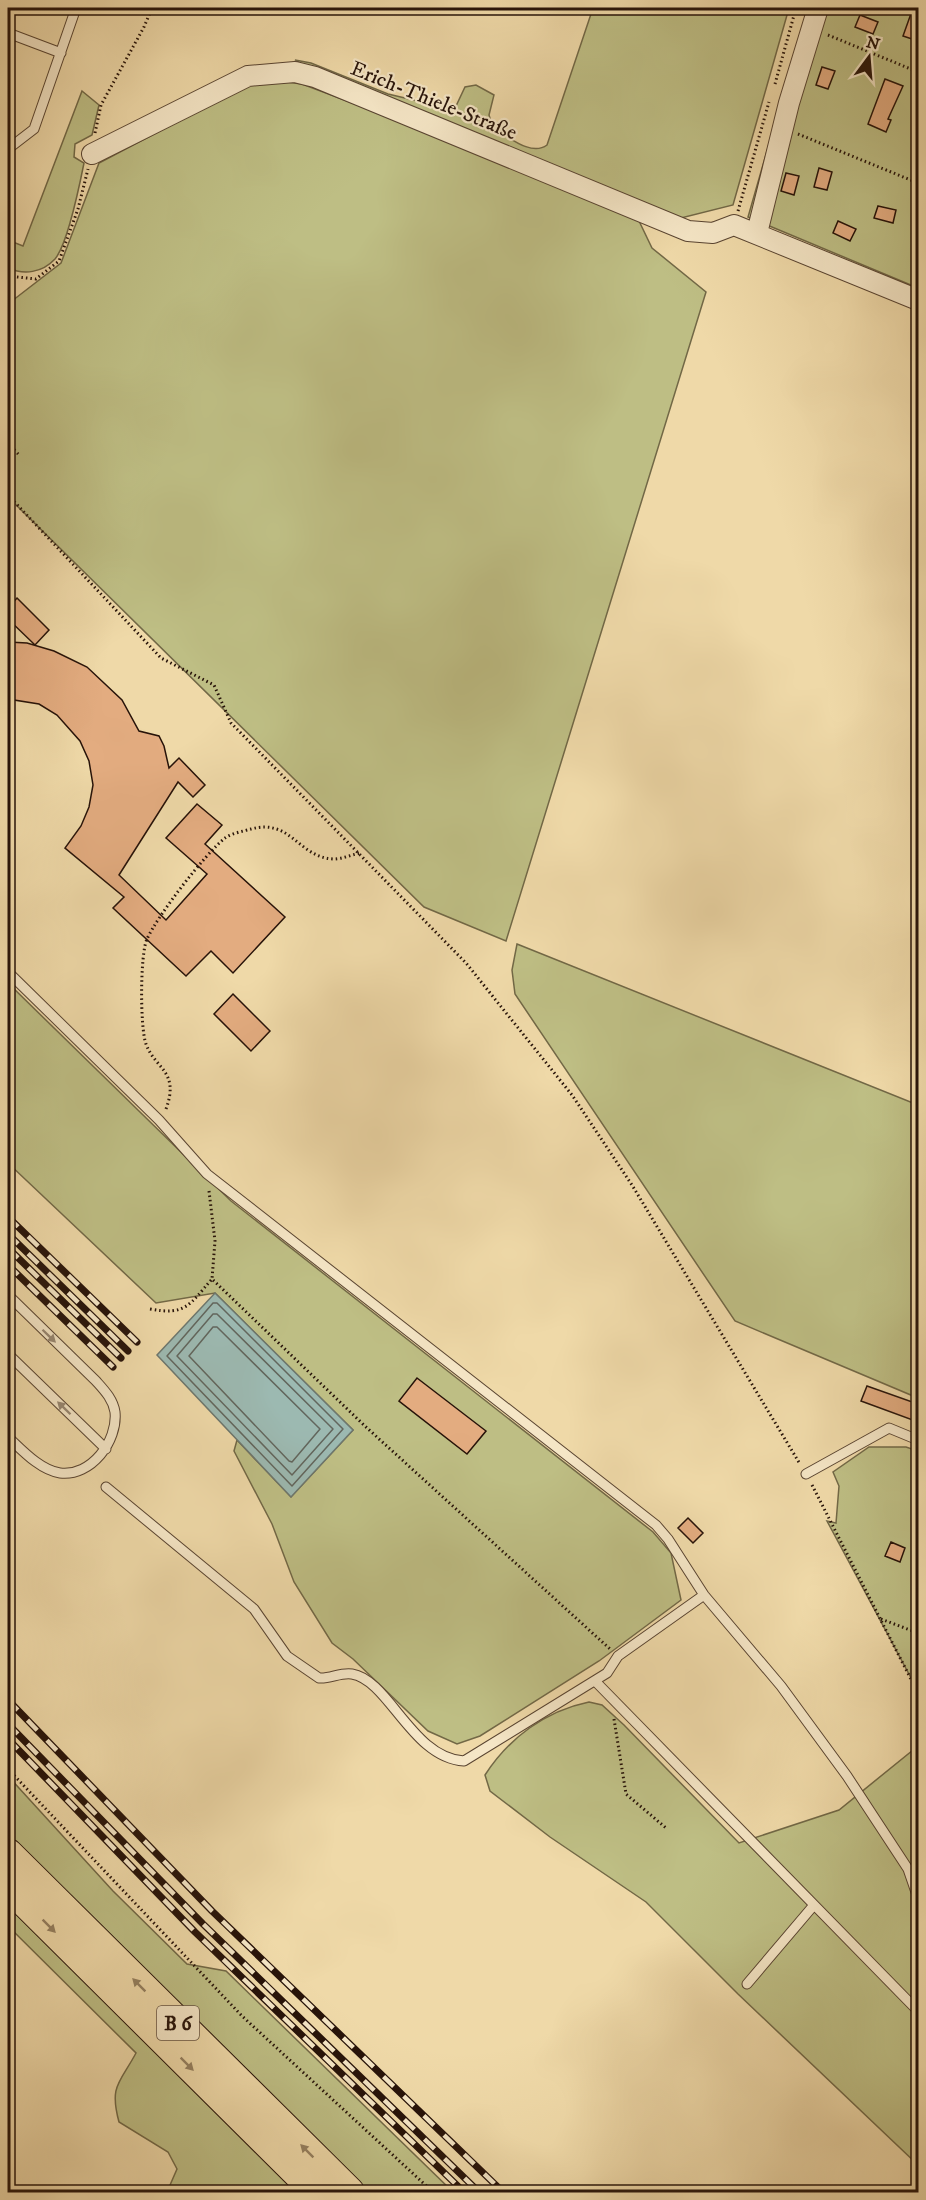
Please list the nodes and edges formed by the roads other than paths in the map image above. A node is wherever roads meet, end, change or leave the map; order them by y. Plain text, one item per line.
1 (76, 8) edge
2 (818, 8) edge
3 (8, 33) edge
4 (60, 52) junction
5 (8, 149) edge
6 (92, 154) road end
7 (757, 233) junction
8 (918, 300) edge
9 (8, 972) edge
10 (8, 1295) edge
11 (8, 1354) edge
12 (8, 1437) edge
13 (918, 1440) edge
14 (105, 1449) junction
15 (807, 1474) road end
16 (106, 1487) dead end
17 (704, 1595) junction
18 (596, 1681) junction
19 (8, 1854) edge
20 (8, 1885) edge
21 (918, 1898) edge
22 (814, 1905) junction
23 (747, 1984) dead end
24 (918, 2012) edge
25 (317, 2193) edge
26 (349, 2193) edge

1 - 4 lane
2 - 7 street
3 - 4 lane
4 - 5 lane
6 - 7 street, Erich-Thiele-Straße
7 - 8 street
9 - 17 lane
10 -> 14 lane
14 -> 11 lane
12 - 14 lane
13 - 15 lane
16 - 18 lane
17 - 18 lane
17 - 21 lane
18 - 22 lane
26 -> 19 main road, B 6
20 -> 25 main road, B 6
22 - 23 lane
22 - 24 lane

